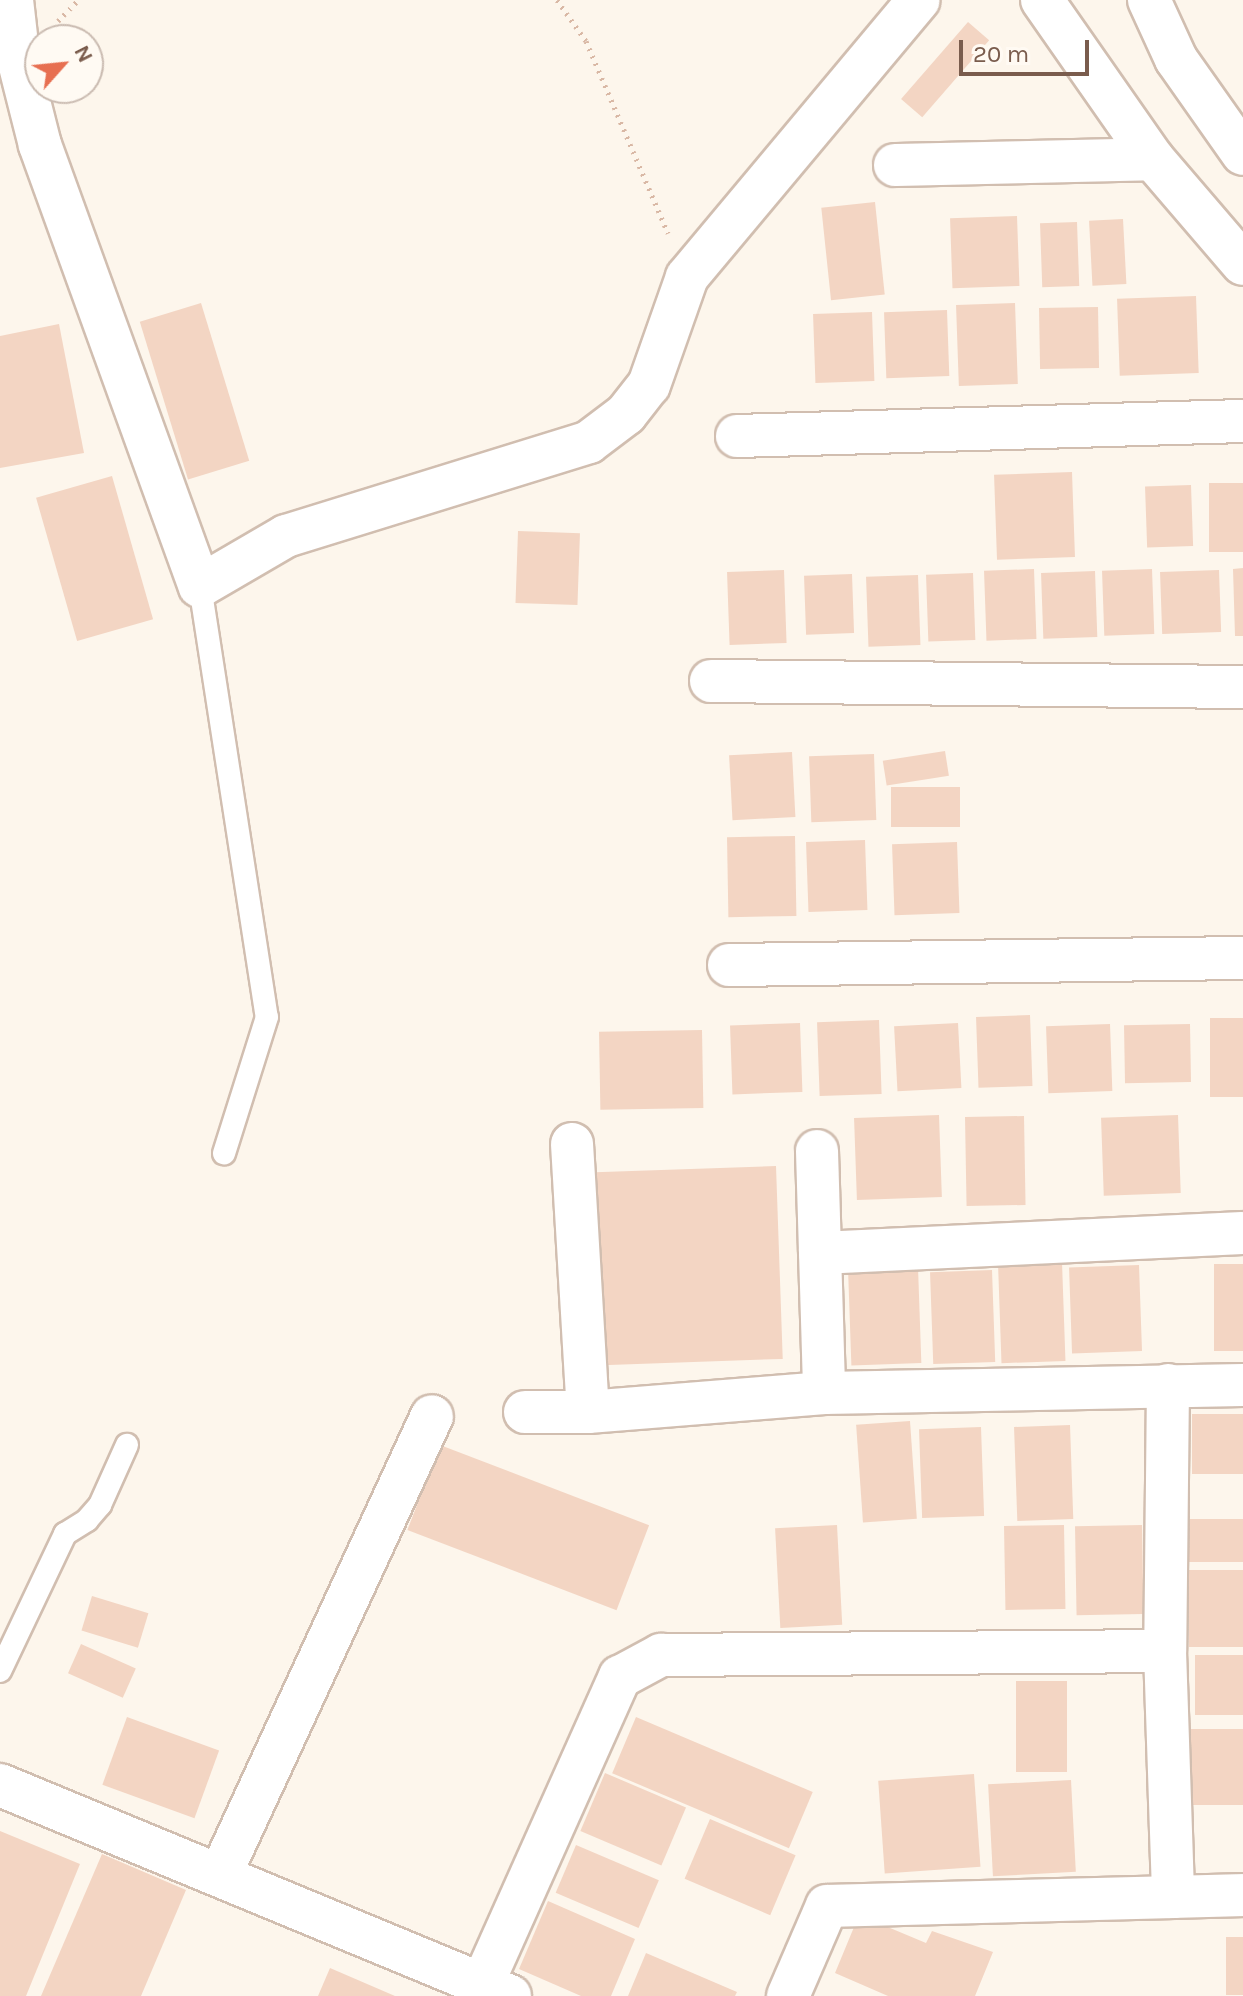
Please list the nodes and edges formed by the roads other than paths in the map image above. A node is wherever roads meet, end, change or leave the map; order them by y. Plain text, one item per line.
1 (12, 0) edge
2 (919, 0) edge
3 (1042, 0) edge
4 (1149, 0) edge
5 (1243, 154) edge
6 (1153, 159) junction
7 (895, 165) dead end
8 (1243, 264) edge
9 (1243, 421) edge
10 (737, 436) dead end
11 (200, 586) junction
12 (711, 681) dead end
13 (1243, 687) edge
14 (1243, 958) edge
15 (729, 965) dead end
16 (572, 1144) dead end
17 (817, 1151) dead end
18 (224, 1153) dead end
19 (1243, 1233) edge
20 (820, 1253) junction
21 (1168, 1385) junction
22 (1243, 1385) edge
23 (824, 1393) junction
24 (525, 1412) dead end
25 (588, 1412) junction
26 (432, 1416) dead end
27 (127, 1445) dead end
28 (1165, 1651) junction
29 (0, 1671) edge
30 (0, 1785) edge
31 (221, 1873) junction
32 (1243, 1895) edge
33 (1173, 1897) junction
34 (496, 1990) edge
35 (788, 1996) edge

1 - 11 street
2 - 11 street
3 - 6 street
4 - 5 street
6 - 7 street
6 - 8 street
9 - 10 street
11 - 18 lane
12 - 13 street
14 - 15 street
16 - 25 street
17 - 20 street
19 - 20 street
20 - 23 street
21 - 22 street
21 - 23 street
21 - 28 street
23 - 25 street
24 - 25 street
26 - 31 street
27 - 29 lane
28 - 33 street
28 - 34 street
30 - 31 street
31 - 34 street
32 - 33 street
33 - 35 street

